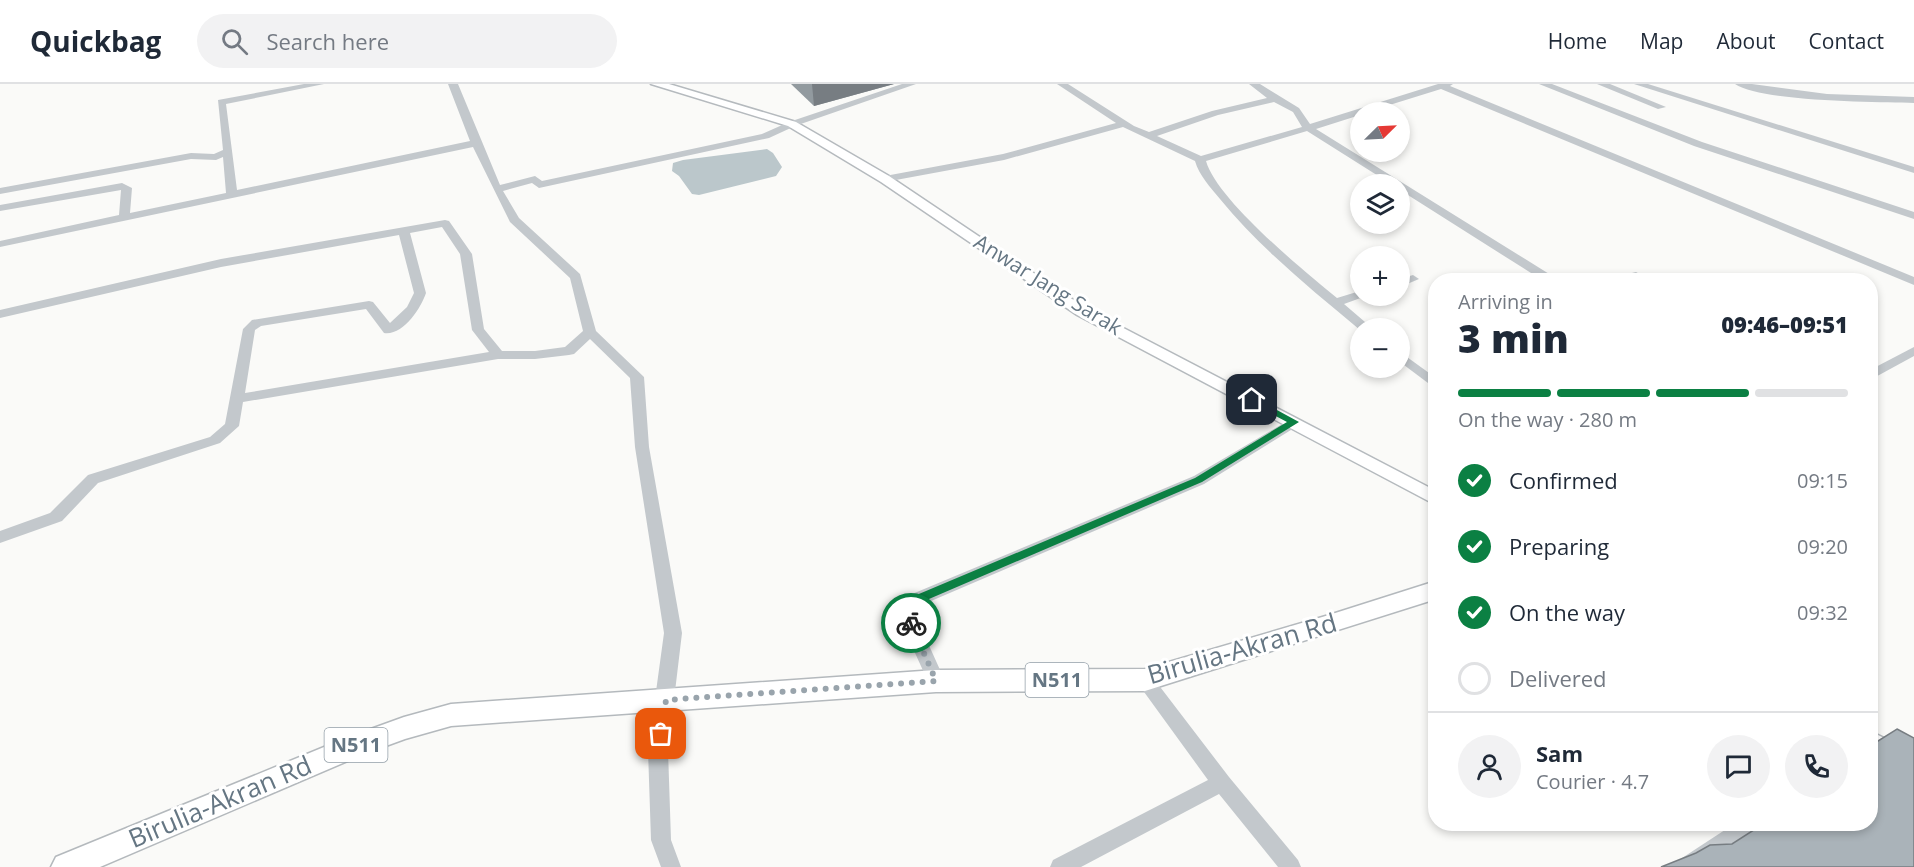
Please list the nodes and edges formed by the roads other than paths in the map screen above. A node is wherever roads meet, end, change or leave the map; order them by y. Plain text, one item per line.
1 (319, 84) edge
2 (453, 84) edge
3 (657, 84) edge
4 (911, 84) edge
5 (1062, 84) edge
6 (1254, 84) edge
7 (1416, 84) edge
8 (1544, 84) edge
9 (1602, 84) edge
10 (1639, 84) edge
11 (1740, 84) edge
12 (1444, 85) edge
13 (1884, 88) dead end
14 (1427, 91) junction
15 (1275, 99) junction
16 (1900, 100) junction
17 (1914, 100) edge
18 (1661, 107) dead end
19 (792, 124) junction
20 (1119, 125) dead end
21 (1308, 128) junction
22 (1148, 136) junction
23 (476, 144) junction
24 (228, 151) junction
25 (1200, 159) junction
26 (1914, 170) edge
27 (1381, 174) edge
28 (885, 179) junction
29 (497, 189) junction
30 (0, 191) edge
31 (1410, 192) edge
32 (232, 196) junction
33 (0, 208) edge
34 (1914, 216) edge
35 (124, 219) junction
36 (404, 232) junction
37 (0, 244) edge
38 (1539, 273) edge
39 (1413, 279) dead end
40 (1410, 280) edge
41 (1914, 281) edge
42 (1350, 298) edge
43 (1335, 303) junction
44 (0, 314) edge
45 (1354, 318) edge
46 (590, 332) junction
47 (1914, 351) edge
48 (498, 355) junction
49 (1410, 364) edge
50 (1878, 371) edge
51 (1428, 379) edge
52 (237, 399) junction
53 (1294, 422) junction
54 (1428, 495) edge
55 (0, 537) edge
56 (1428, 593) edge
57 (1145, 680) junction
58 (936, 681) junction
59 (666, 700) junction
60 (1878, 750) edge
61 (1914, 766) edge
62 (1222, 783) junction
63 (1740, 831) edge
64 (66, 867) edge
65 (671, 867) edge
66 (1060, 867) edge
67 (1291, 867) edge
68 (1686, 867) edge

1 - 24 street
2 - 23 street
3 - 19 main road, Anwar Jang Sarak
4 - 19 street
5 - 22 street
6 - 15 street
7 - 14 street
8 - 34 street
9 - 18 street
10 - 26 street
11 - 16 street
12 - 14 street
12 - 41 street
13 - 16 street
14 - 21 street
15 - 21 street
15 - 22 street
16 - 17 street
19 - 28 main road, Anwar Jang Sarak
19 - 29 street
20 - 28 street
21 - 25 street
21 - 27 street
22 - 25 street
23 - 29 street
23 - 32 street
24 - 30 street
24 - 32 street
25 - 43 street
28 - 53 main road, Anwar Jang Sarak
29 - 46 street
31 - 38 street
32 - 35 street
33 - 35 street
35 - 37 street
36 - 44 street
36 - 48 street
36 - 52 street
39 - 40 street
42 - 43 street
43 - 45 street
46 - 48 street
46 - 59 street
47 - 50 street
48 - 52 street
49 - 51 street
52 - 55 street
53 - 54 main road, Anwar Jang Sarak
53 - 58 street
56 - 57 highway, Birulia-Akran Rd / N511
57 - 58 highway, Birulia-Akran Rd / N511
57 - 62 street
58 - 59 highway, Birulia-Akran Rd / N511
59 - 64 highway, Birulia-Akran Rd / N511
59 - 65 street
60 - 61 highway
62 - 66 street
62 - 67 street
63 - 68 street

